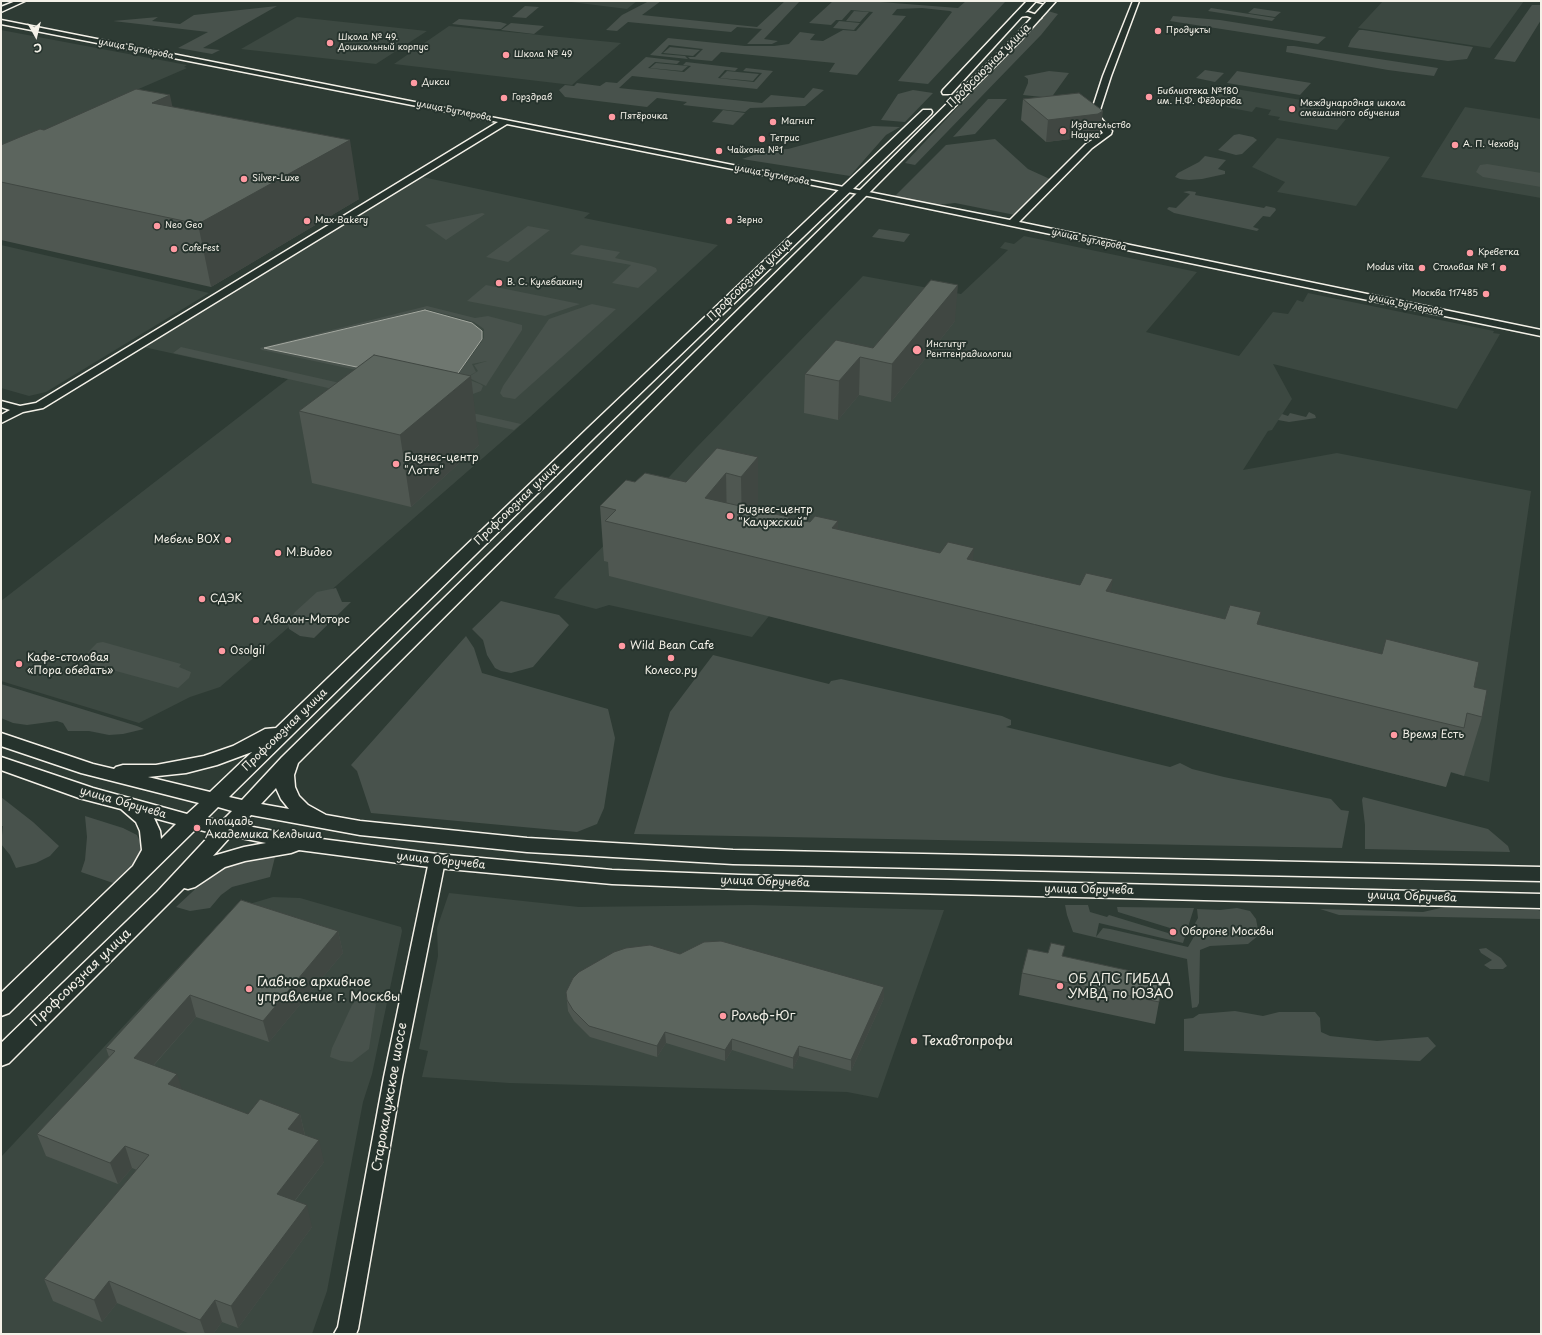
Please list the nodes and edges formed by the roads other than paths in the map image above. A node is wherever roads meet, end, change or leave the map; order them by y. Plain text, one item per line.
1 (22, 1) edge
2 (1032, 1) edge
3 (1038, 1) edge
4 (1043, 1) edge
5 (1052, 1) edge
6 (1136, 1) edge
7 (1, 10) edge
8 (1018, 15) junction
9 (1037, 18) junction
10 (1, 22) edge
11 (506, 121) junction
12 (855, 191) junction
13 (1011, 224) junction
14 (1541, 333) edge
15 (1, 404) edge
16 (20, 409) junction
17 (1, 420) edge
18 (295, 719) junction
19 (1, 739) edge
20 (290, 761) junction
21 (1, 763) edge
22 (88, 769) junction
23 (213, 801) junction
24 (126, 804) junction
25 (247, 808) junction
26 (192, 822) junction
27 (327, 824) junction
28 (228, 829) junction
29 (306, 844) junction
30 (437, 861) junction
31 (140, 874) junction
32 (1541, 874) edge
33 (164, 897) junction
34 (1541, 901) edge
35 (1, 1007) edge
36 (1, 1057) edge
37 (345, 1334) edge

1 - 7 street
2 - 8 main road, Профсоюзная улица
3 - 4 street
5 - 9 main road, Профсоюзная улица
6 - 13 street
8 - 9 street
8 - 12 main road, Профсоюзная улица
9 - 12 main road, Профсоюзная улица
10 - 11 street, улица Бутлерова
11 - 12 street, улица Бутлерова
11 - 16 street
12 - 13 street, улица Бутлерова
12 - 18 main road, Профсоюзная улица
12 - 20 main road, Профсоюзная улица
13 - 14 street, улица Бутлерова
15 - 16 street
16 - 17 street
18 - 22 main road
18 - 23 main road, Профсоюзная улица
19 - 22 main road
20 - 25 main road, Профсоюзная улица
20 - 27 main road
21 - 24 main road, улица Обручева
22 - 23 main road
23 - 25 main road
23 - 26 main road, Профсоюзная улица
24 - 26 main road, улица Обручева
24 - 31 main road
25 - 27 main road
25 - 28 main road
26 - 28 main road, улица Обручева
26 - 31 main road, Профсоюзная улица
27 - 32 main road
28 - 29 main road, улица Обручева
28 - 33 main road, Профсоюзная улица
29 - 30 main road, улица Обручева
29 - 33 main road
30 - 34 main road, улица Обручева
30 - 37 street, Старокалужское шоссе
31 - 35 main road, Профсоюзная улица
33 - 36 main road, Профсоюзная улица

